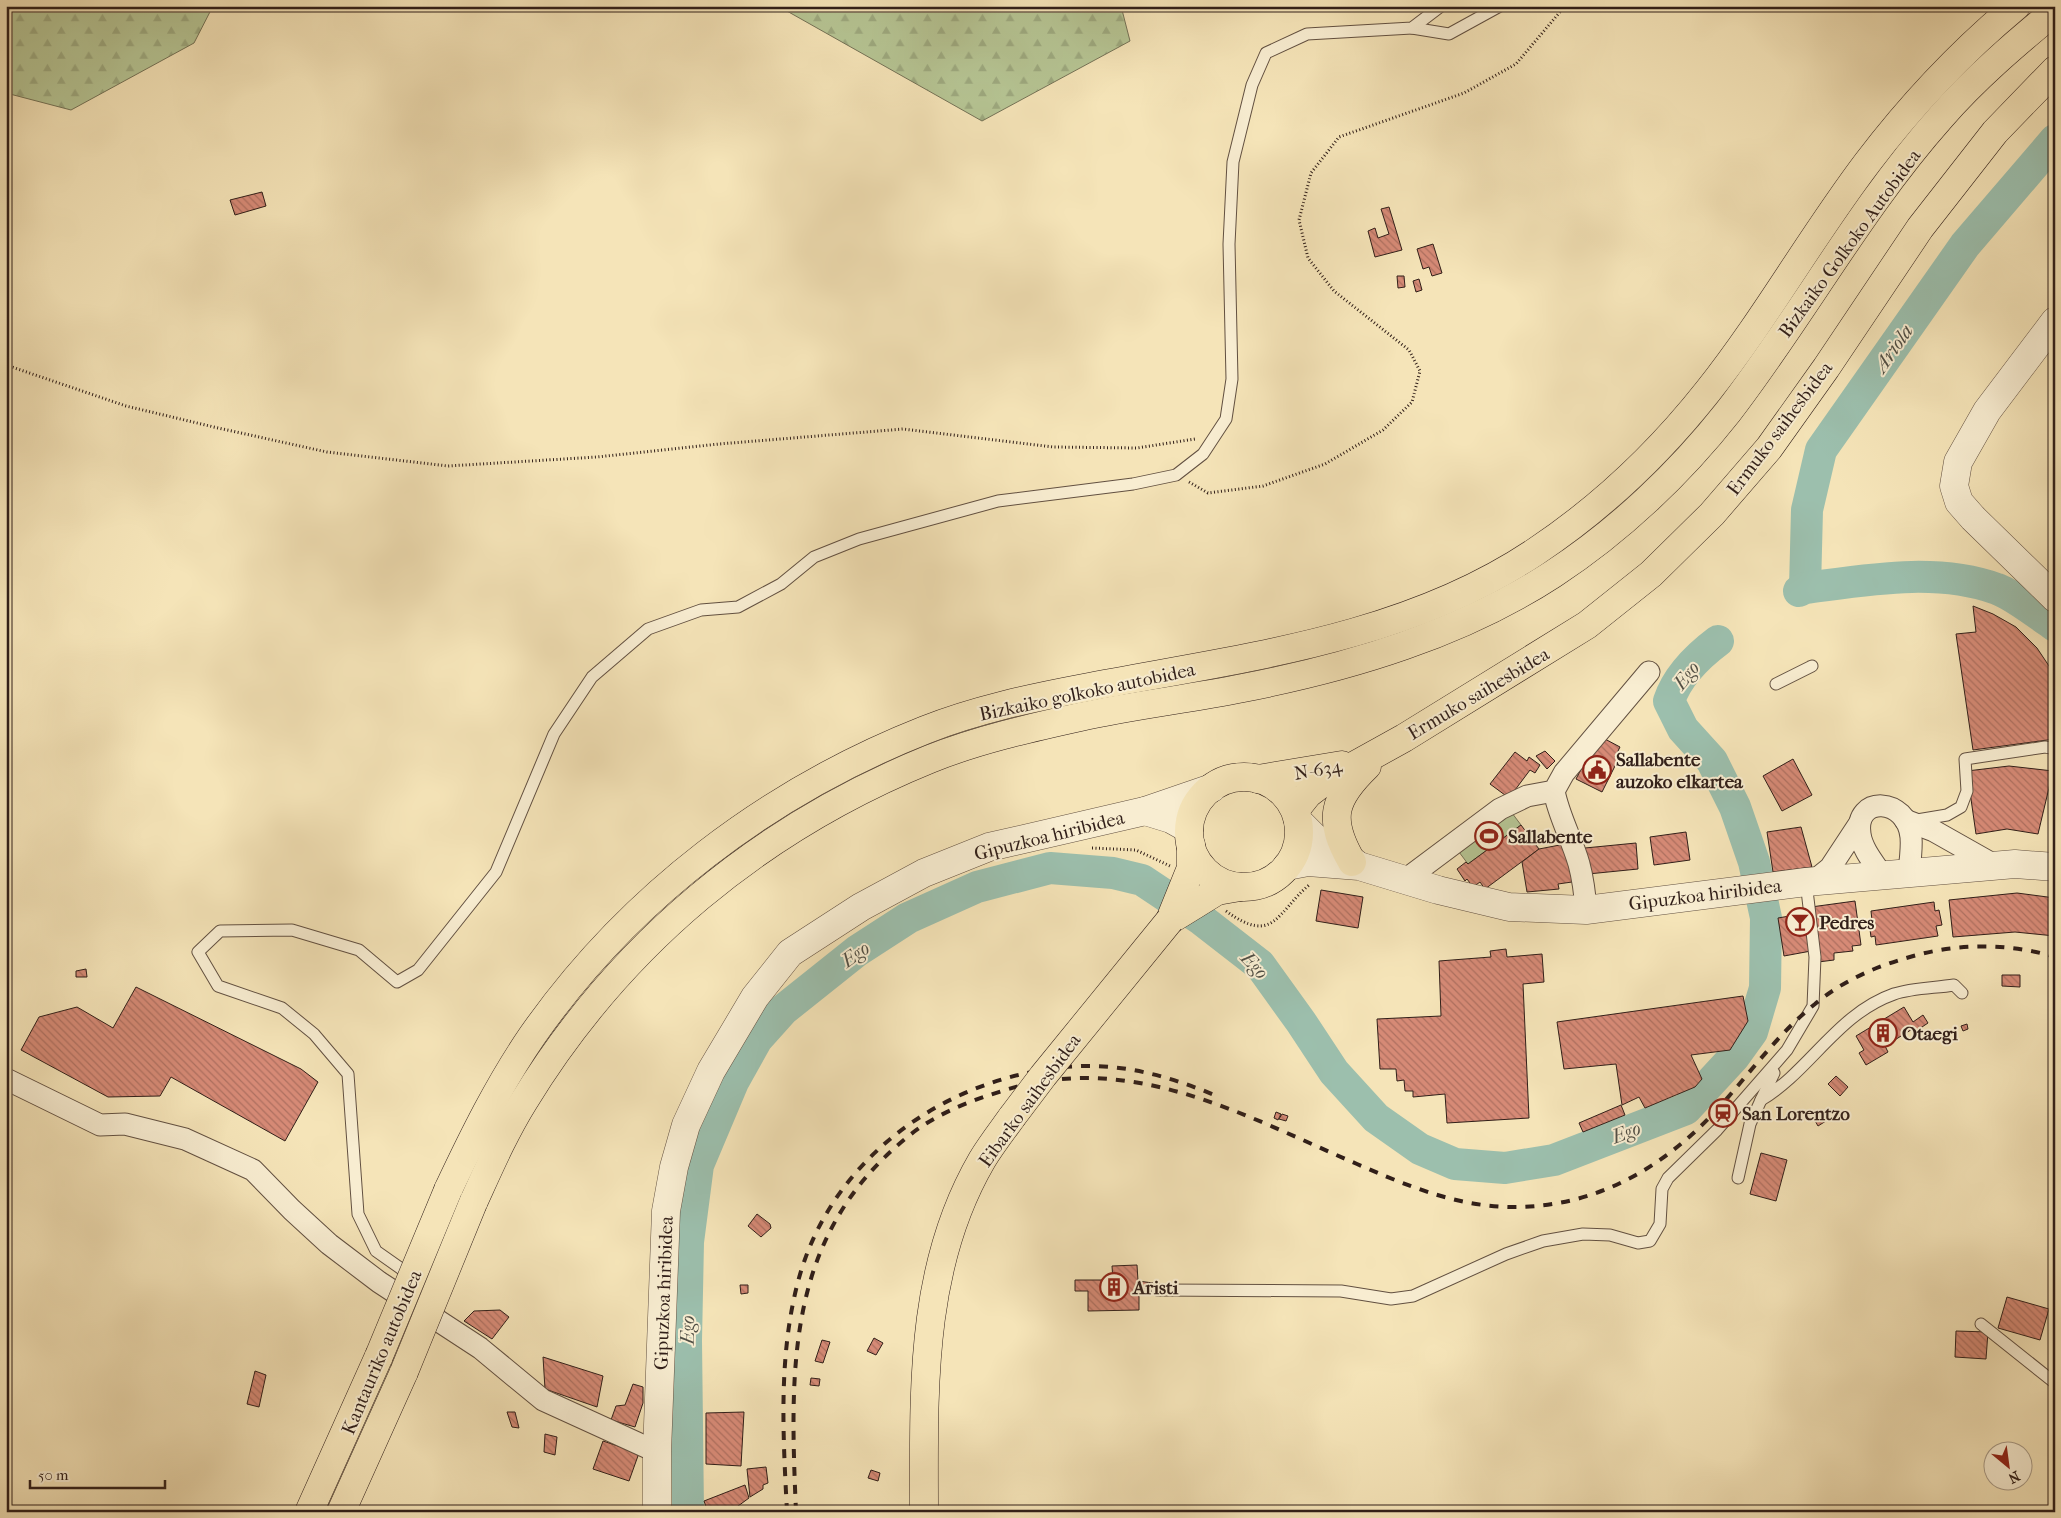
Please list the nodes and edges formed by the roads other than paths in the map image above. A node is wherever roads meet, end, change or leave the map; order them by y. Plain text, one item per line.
1 (1441, 6) edge
2 (1500, 6) edge
3 (2016, 6) edge
4 (2055, 11) edge
5 (1412, 28) junction
6 (2055, 70) edge
7 (2055, 321) edge
8 (1641, 467) joint
9 (1658, 488) joint
10 (2055, 598) edge
11 (1812, 666) dead end
12 (1649, 672) dead end
13 (1776, 684) dead end
14 (1404, 738) junction
15 (2055, 749) edge
16 (1359, 762) junction
17 (1258, 779) junction
18 (1212, 788) junction
19 (1554, 791) junction
20 (1145, 811) junction
21 (1297, 815) junction
22 (1905, 820) junction
23 (1859, 824) junction
24 (1190, 837) junction
25 (1356, 864) junction
26 (1287, 866) junction
27 (1996, 866) junction
28 (2055, 867) edge
29 (1909, 872) junction
30 (1882, 875) junction
31 (1405, 880) junction
32 (1801, 882) junction
33 (1185, 887) junction
34 (1240, 887) junction
35 (1586, 910) junction
36 (1962, 993) dead end
37 (1787, 1050) junction
38 (6, 1079) edge
39 (1761, 1100) junction
40 (1738, 1178) dead end
41 (448, 1190) joint
42 (473, 1203) joint
43 (1157, 1290) dead end
44 (426, 1313) junction
45 (1980, 1324) dead end
46 (2055, 1383) edge
47 (657, 1452) junction
48 (309, 1512) edge
49 (341, 1512) edge
50 (657, 1512) edge
51 (924, 1512) edge

1 - 5 lane
2 - 5 lane
3 - 8 highway, Bizkaiko Golkoko Autobidea
4 - 9 highway, Bizkaiko Golkoko Autobidea
5 - 44 lane
6 - 14 highway, Ermuko saihesbidea / N-634
7 - 10 street
8 - 41 highway, Bizkaiko golkoko autobidea
9 - 42 highway, Bizkaiko golkoko autobidea
11 - 13 lane
12 - 19 street
14 - 16 highway, Ermuko saihesbidea / N-634
14 - 25 highway
15 - 22 lane
16 - 17 highway, N-634
16 - 21 highway, N-634
17 - 18 highway, N-634
17 - 21 highway, N-634
18 - 20 street, Gipuzkoa hiribidea
18 - 24 highway, N-634
19 - 31 street
19 - 35 street
20 - 24 street
20 - 47 street, Gipuzkoa hiribidea
21 - 25 street
21 - 26 highway
22 - 23 street
22 - 27 street
22 - 29 street
23 - 30 street
23 - 32 street
24 - 33 highway, Eibarko saihesbidea
24 - 34 highway
25 - 26 street
25 - 31 street, Gipuzkoa hiribidea
26 - 34 highway
27 - 28 street, Gipuzkoa hiribidea
27 - 29 street, Gipuzkoa hiribidea
29 - 30 street, Gipuzkoa hiribidea
30 - 32 street, Gipuzkoa hiribidea
31 - 35 street, Gipuzkoa hiribidea
32 - 35 street, Gipuzkoa hiribidea
32 - 37 lane
33 - 34 highway
33 - 51 highway, Eibarko saihesbidea, bridge
36 - 39 lane
37 - 39 lane
37 - 43 lane
38 - 44 street
39 - 40 lane
41 - 48 highway, Kantauriko autobidea, bridge
42 - 49 highway, Kantauriko autobidea, bridge
44 - 47 street
45 - 46 lane
47 - 50 street, Gipuzkoa hiribidea

